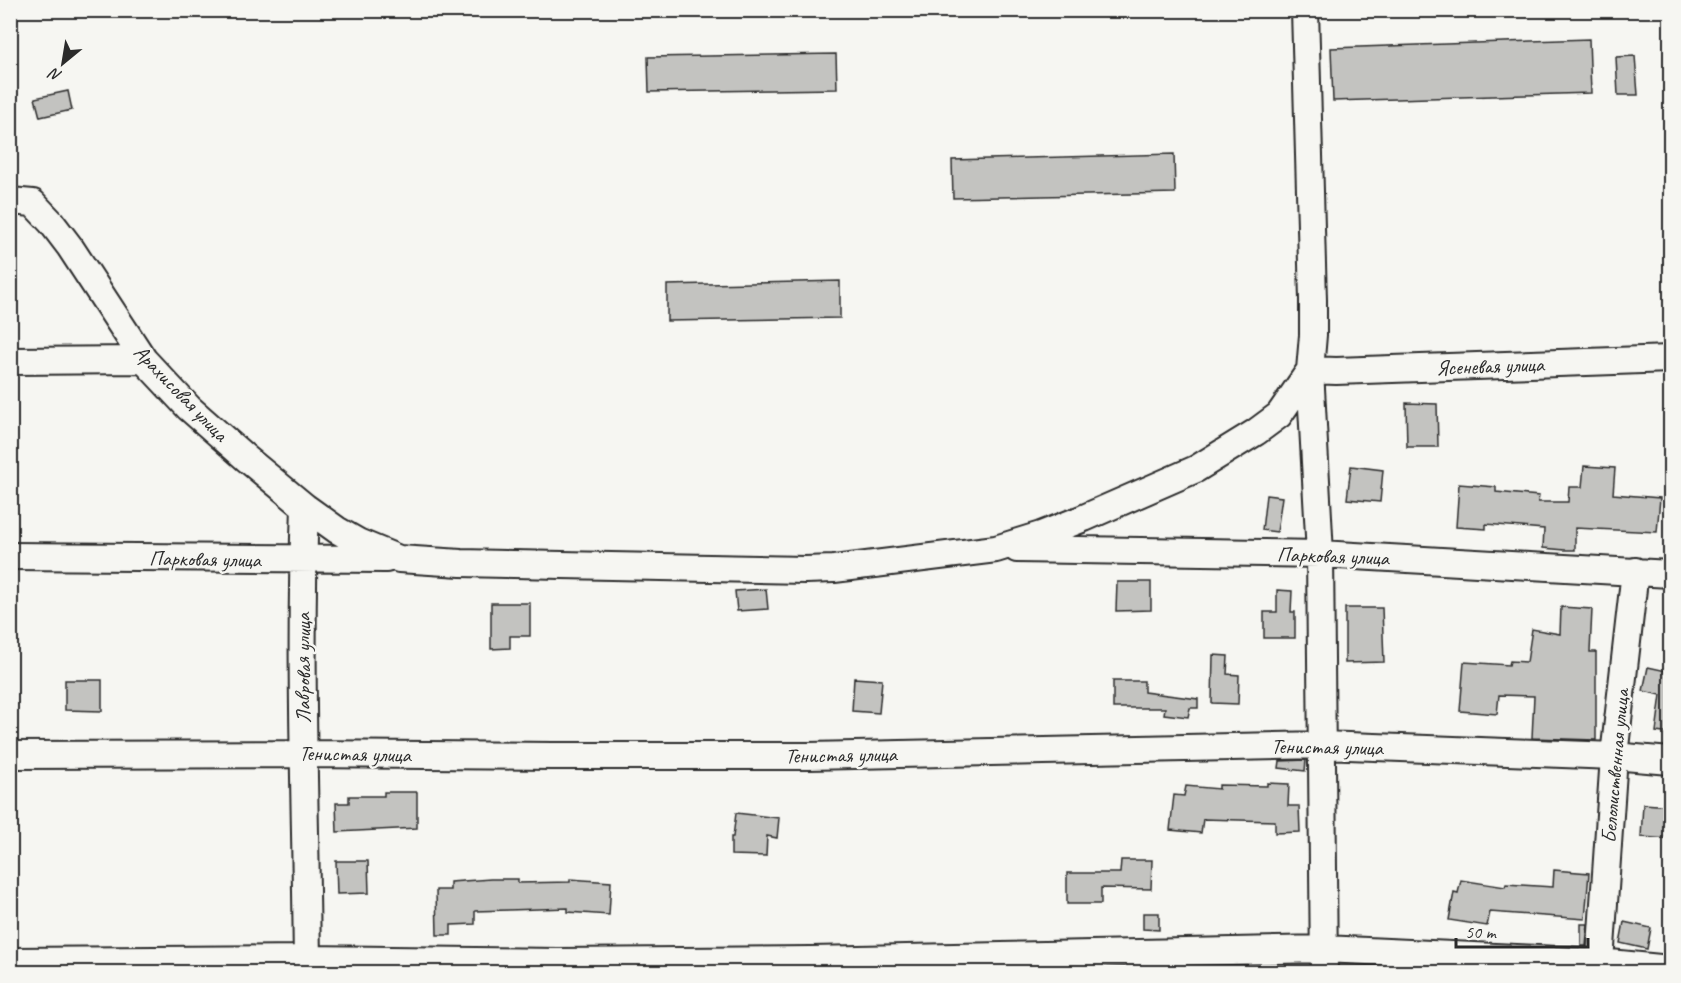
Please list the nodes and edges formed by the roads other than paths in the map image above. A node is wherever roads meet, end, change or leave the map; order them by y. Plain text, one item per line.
1 (1305, 10) edge
2 (22, 202) edge
3 (1671, 359) edge
4 (144, 360) junction
5 (10, 361) edge
6 (1310, 370) junction
7 (305, 507) junction
8 (996, 549) junction
9 (1320, 554) junction
10 (10, 556) edge
11 (399, 559) junction
12 (303, 560) junction
13 (1635, 571) junction
14 (1671, 574) edge
15 (1322, 745) junction
16 (303, 754) junction
17 (10, 755) edge
18 (1614, 756) junction
19 (1671, 761) edge
20 (10, 961) edge
21 (1324, 961) edge
22 (1600, 962) junction
23 (307, 966) edge
24 (1671, 969) edge

1 - 6 street
2 - 4 street, Арахисовая улица
3 - 6 street, Ясеневая улица
4 - 5 street
4 - 7 street, Арахисовая улица
6 - 8 street
6 - 9 street
7 - 11 street, Арахисовая улица
7 - 12 street, Лавровая улица
8 - 9 street, Парковая улица
8 - 11 street
9 - 13 street, Парковая улица
9 - 15 street
10 - 12 street, Парковая улица
11 - 12 street, Парковая улица
12 - 16 street, Лавровая улица
13 - 14 street, Парковая улица
13 - 18 street, Белолиственная улица
15 - 16 street, Тенистая улица
15 - 18 street, Тенистая улица
15 - 21 street
16 - 17 street, Тенистая улица
16 - 23 street, Лавровая улица
18 - 19 street, Тенистая улица
18 - 22 street, Белолиственная улица
20 - 23 street
21 - 22 street
21 - 23 street
22 - 24 street

